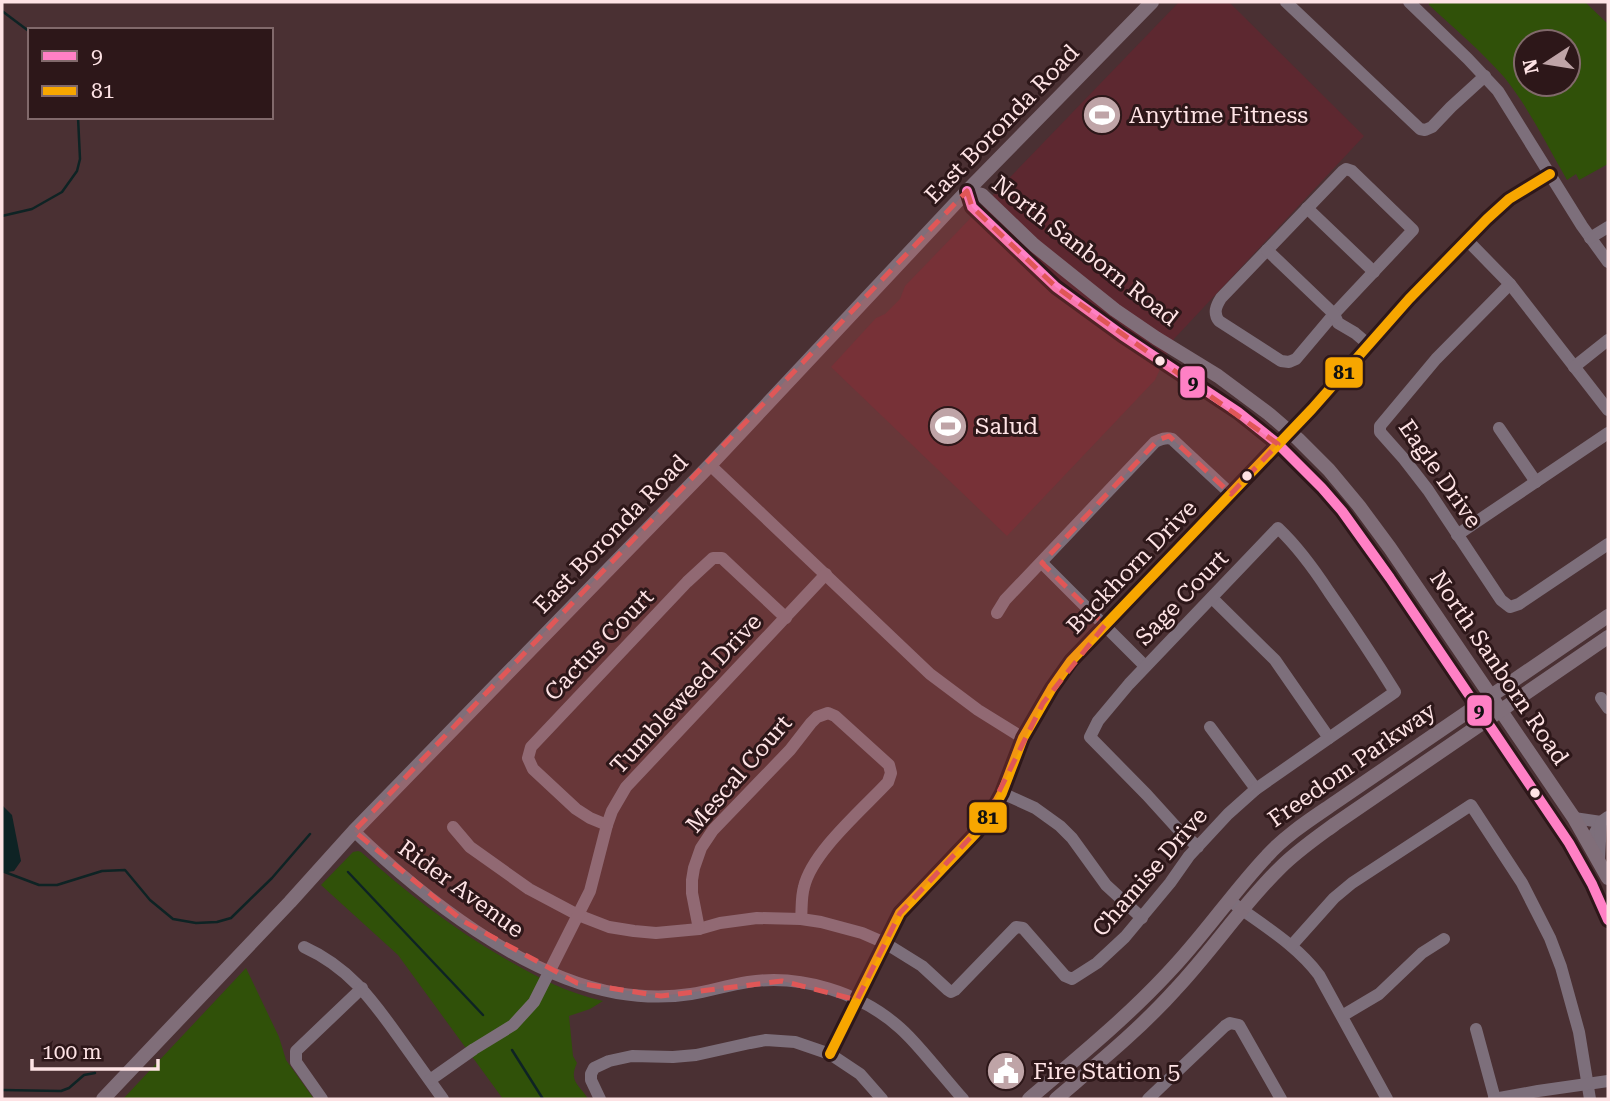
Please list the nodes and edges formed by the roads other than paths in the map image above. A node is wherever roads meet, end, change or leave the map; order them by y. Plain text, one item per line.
1 (1152, 2) edge
2 (1409, 2) edge
3 (1290, 3) edge
4 (1485, 76) junction
5 (1550, 174) junction
6 (967, 191) junction
7 (1307, 208) junction
8 (1608, 227) edge
9 (1590, 238) junction
10 (1467, 240) junction
11 (1267, 250) junction
12 (1608, 262) edge
13 (1374, 272) junction
14 (1510, 284) junction
15 (1334, 314) junction
16 (1608, 340) edge
17 (1368, 344) junction
18 (1574, 367) junction
19 (1608, 410) edge
20 (1499, 428) dead end
21 (1290, 432) junction
22 (1608, 433) edge
23 (1278, 444) junction
24 (710, 465) junction
25 (1536, 482) junction
26 (1231, 494) junction
27 (1457, 535) junction
28 (1608, 544) edge
29 (1042, 562) junction
30 (826, 574) junction
31 (1212, 598) junction
32 (997, 613) dead end
33 (1608, 616) edge
34 (786, 618) junction
35 (1105, 625) junction
36 (1608, 638) edge
37 (1145, 666) junction
38 (1395, 692) joint
39 (1491, 696) junction
40 (1476, 706) junction
41 (1501, 710) junction
42 (1486, 720) junction
43 (1210, 727) dead end
44 (1023, 738) junction
45 (1329, 738) junction
46 (1256, 789) junction
47 (1002, 793) junction
48 (1574, 818) junction
49 (1605, 819) edge
50 (607, 825) junction
51 (453, 827) dead end
52 (354, 831) junction
53 (1589, 843) junction
54 (1198, 847) junction
55 (1599, 860) junction
56 (1608, 878) edge
57 (1229, 900) junction
58 (1242, 911) junction
59 (578, 915) junction
60 (1142, 918) junction
61 (801, 919) junction
62 (1608, 920) edge
63 (699, 929) junction
64 (1444, 939) dead end
65 (885, 943) junction
66 (1292, 945) junction
67 (304, 947) dead end
68 (550, 972) junction
69 (362, 988) junction
70 (857, 1000) junction
71 (1342, 1016) junction
72 (1476, 1029) dead end
73 (830, 1054) junction
74 (430, 1080) junction
75 (1608, 1081) edge
76 (1588, 1084) junction
77 (103, 1099) edge
78 (322, 1099) edge
79 (443, 1099) edge
80 (600, 1099) edge
81 (882, 1099) edge
82 (963, 1099) edge
83 (1029, 1099) edge
84 (1056, 1099) edge
85 (1148, 1099) edge
86 (1281, 1099) edge
87 (1387, 1099) edge
88 (1495, 1099) edge
89 (1590, 1099) edge

1 - 6 main road, East Boronda Road
2 - 4 street
3 - 4 street
4 - 5 street
5 - 9 street
5 - 10 street, Buckhorn Drive
6 - 21 main road, North Sanborn Road
6 - 23 main road, North Sanborn Road
6 - 24 main road, East Boronda Road
7 - 11 street
7 - 13 street
7 - 13 street
8 - 9 street
9 - 12 street
10 - 14 street
10 - 17 street, Buckhorn Drive
11 - 15 street
11 - 15 street
13 - 15 street
14 - 18 street
14 - 27 street, Eagle Drive
15 - 17 street
16 - 18 street
17 - 21 street, Buckhorn Drive
18 - 19 street
20 - 25 street
21 - 23 street, Buckhorn Drive
21 - 39 main road, North Sanborn Road
22 - 25 street
23 - 26 street, Buckhorn Drive
23 - 40 main road, North Sanborn Road
24 - 30 street
24 - 52 main road, East Boronda Road
25 - 27 street
26 - 29 street
26 - 35 street, Buckhorn Drive
27 - 28 street, Eagle Drive
29 - 32 street
29 - 35 street
30 - 34 street, Tumbleweed Drive
30 - 44 street
31 - 37 street, Sage Court
31 - 38 street, Sage Court
31 - 45 street
33 - 39 main road, Freedom Parkway
34 - 50 street, Tumbleweed Drive
34 - 50 street, Cactus Court
35 - 37 street
35 - 44 street, Buckhorn Drive
36 - 41 main road, Freedom Parkway
37 - 54 street, Sage Court
38 - 45 street, Chamise Drive
39 - 40 main road, Freedom Parkway
39 - 41 main road, North Sanborn Road
40 - 42 main road, North Sanborn Road
40 - 57 main road, Freedom Parkway
41 - 42 main road, Freedom Parkway
41 - 48 main road, North Sanborn Road
42 - 58 main road, Freedom Parkway
42 - 62 main road, North Sanborn Road
43 - 46 street
44 - 47 street, Buckhorn Drive
45 - 46 street, Chamise Drive
46 - 54 street, Chamise Drive
47 - 60 street
47 - 65 street, Buckhorn Drive
48 - 49 street
48 - 53 main road, North Sanborn Road
49 - 53 street
49 - 55 street
50 - 59 street, Tumbleweed Drive
51 - 59 street
52 - 68 street, Rider Avenue
52 - 77 main road, East Boronda Road
53 - 55 main road, North Sanborn Road
54 - 60 street, Chamise Drive
55 - 56 main road, North Sanborn Road
57 - 58 street
57 - 83 main road, Freedom Parkway
58 - 66 street
58 - 84 main road, Freedom Parkway
59 - 63 street
59 - 68 street, Tumbleweed Drive
60 - 65 street, Chamise Drive
61 - 63 street
61 - 63 street, Mescal Court
61 - 65 street
64 - 71 street
65 - 70 street, Buckhorn Drive
66 - 71 street
66 - 76 street
67 - 69 street
68 - 70 street, Rider Avenue
68 - 74 street, Tumbleweed Drive
69 - 74 street
69 - 78 street
70 - 73 street, Buckhorn Drive
70 - 82 street, Rider Avenue
71 - 87 street
72 - 88 street
73 - 80 street
73 - 81 street
74 - 79 street
75 - 76 street
76 - 88 street
76 - 89 street
85 - 86 street

